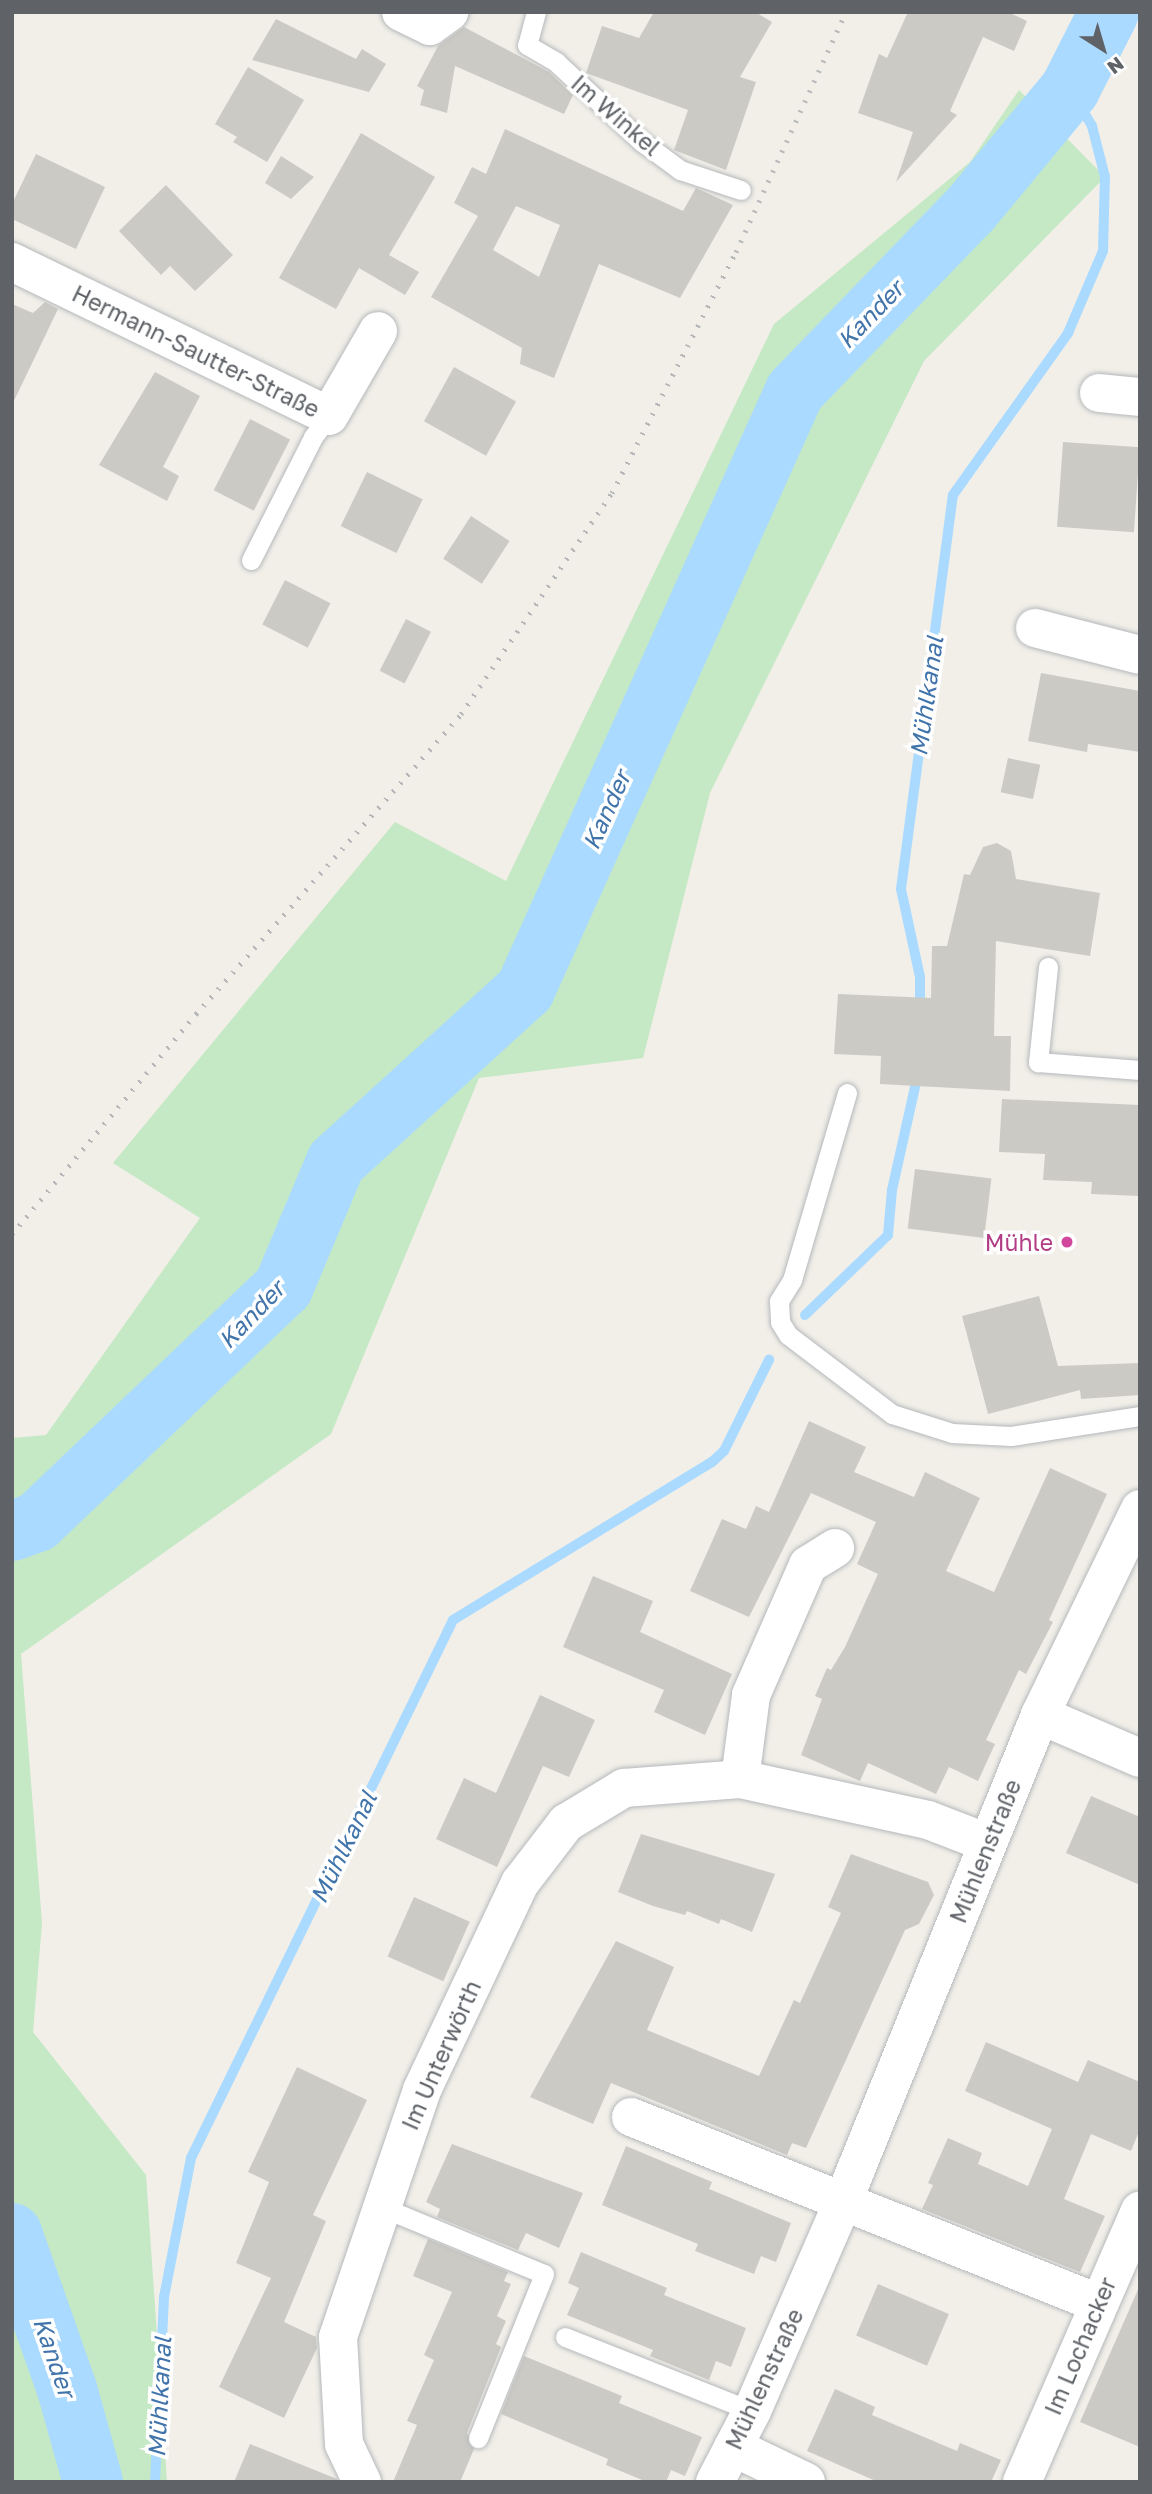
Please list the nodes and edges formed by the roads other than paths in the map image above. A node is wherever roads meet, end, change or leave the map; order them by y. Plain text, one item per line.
1 (401, 12) edge
2 (449, 12) edge
3 (536, 12) edge
4 (741, 190) dead end
5 (12, 262) edge
6 (378, 331) dead end
7 (1099, 393) dead end
8 (1140, 397) edge
9 (329, 416) junction
10 (251, 559) dead end
11 (1035, 628) dead end
12 (1140, 655) edge
13 (1048, 967) dead end
14 (1140, 1070) edge
15 (847, 1093) dead end
16 (1140, 1416) edge
17 (1140, 1508) edge
18 (835, 1548) dead end
19 (1040, 1715) junction
20 (1140, 1758) edge
21 (740, 1780) junction
22 (988, 1843) junction
23 (631, 2117) dead end
24 (844, 2199) junction
25 (379, 2206) junction
26 (1140, 2211) edge
27 (1098, 2303) junction
28 (565, 2337) dead end
29 (752, 2411) junction
30 (478, 2438) dead end
31 (733, 2446) junction
32 (362, 2482) edge
33 (715, 2482) edge
34 (806, 2482) edge
35 (1022, 2482) edge

1 - 2 street
3 - 4 lane, Im Winkel
5 - 9 street, Hermann-Sautter-Straße
6 - 9 street, Hermann-Sautter-Straße
7 - 8 street
9 - 10 lane
11 - 12 street
13 - 14 lane
15 - 16 lane
17 - 19 street, Mühlenstraße
18 - 21 street
19 - 20 street
19 - 22 street, Mühlenstraße
21 - 22 street, Im Unterwörth
21 - 25 street, Im Unterwörth
22 - 24 street, Mühlenstraße
23 - 24 street
24 - 27 street
24 - 29 street, Mühlenstraße
25 - 30 lane
25 - 32 street, Im Unterwörth
26 - 27 street, Im Lochacker
27 - 35 street, Im Lochacker
28 - 29 lane
29 - 31 street, Mühlenstraße
31 - 33 street, Mühlenstraße
31 - 34 street

